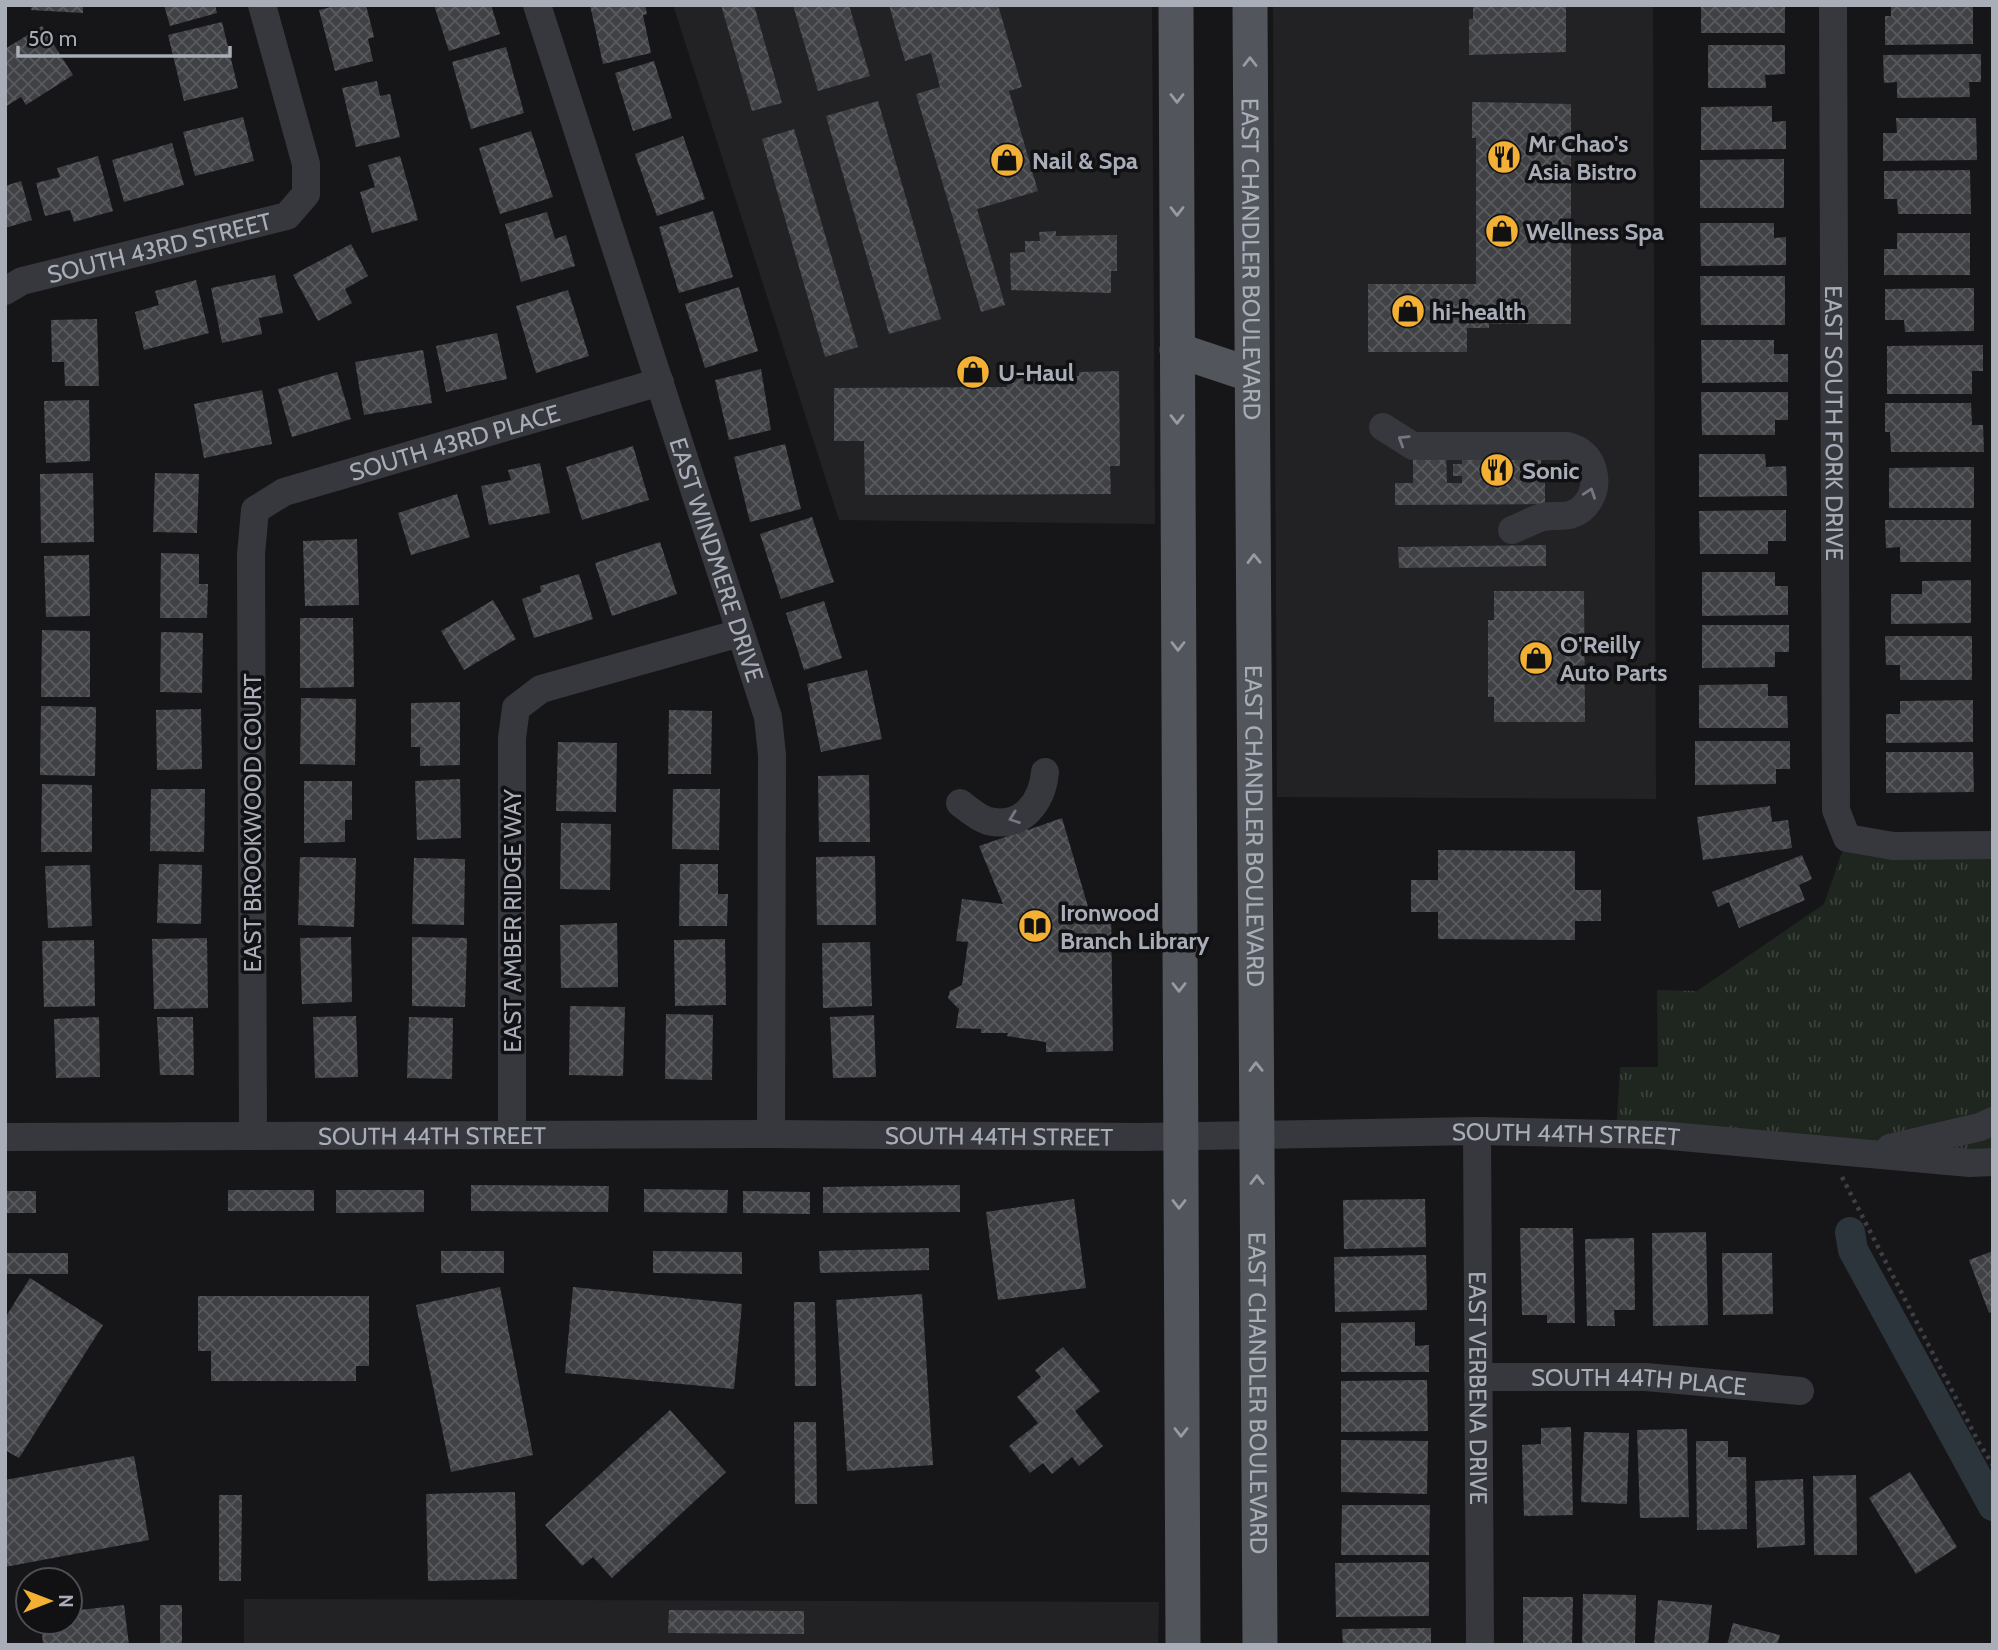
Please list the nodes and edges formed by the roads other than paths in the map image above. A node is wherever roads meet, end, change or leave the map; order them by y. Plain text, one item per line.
1 (262, 5) edge
2 (537, 5) edge
3 (1176, 5) edge
4 (1250, 5) edge
5 (1833, 5) edge
6 (5, 291) edge
7 (1177, 350) junction
8 (1252, 375) junction
9 (660, 382) junction
10 (1383, 427) dead end
11 (255, 510) joint
12 (1512, 530) dead end
13 (740, 633) junction
14 (1045, 772) dead end
15 (960, 803) dead end
16 (1993, 845) edge
17 (1993, 1121) edge
18 (1478, 1131) junction
19 (512, 1135) junction
20 (771, 1135) junction
21 (1256, 1135) junction
22 (253, 1136) junction
23 (1180, 1136) junction
24 (5, 1137) edge
25 (1867, 1153) junction
26 (1993, 1162) edge
27 (1478, 1377) junction
28 (1800, 1391) dead end
29 (1182, 1645) edge
30 (1260, 1645) edge
31 (1480, 1645) edge

1 - 6 street, SOUTH 43RD STREET
2 - 9 street, EAST WINDMERE DRIVE
3 -> 7 main road
8 -> 4 main road, EAST CHANDLER BOULEVARD
5 - 16 street, EAST SOUTH FORK DRIVE
7 - 8 main road
7 -> 23 main road
21 -> 8 main road, EAST CHANDLER BOULEVARD
9 - 11 street, SOUTH 43RD PLACE
9 - 13 street, EAST WINDMERE DRIVE
12 -> 10 street
11 - 22 street, EAST BROOKWOOD COURT
13 - 19 street, EAST AMBER RIDGE WAY
13 - 20 street, EAST WINDMERE DRIVE
14 -> 15 street
17 - 25 street
18 - 21 street, SOUTH 44TH STREET
18 - 25 street, SOUTH 44TH STREET
18 - 27 street, EAST VERBENA DRIVE
19 - 20 street, SOUTH 44TH STREET
19 - 22 street, SOUTH 44TH STREET
20 - 23 street, SOUTH 44TH STREET
21 - 23 street, SOUTH 44TH STREET
30 -> 21 main road, EAST CHANDLER BOULEVARD
22 - 24 street, SOUTH 44TH STREET
23 -> 29 main road
25 - 26 street, SOUTH 44TH STREET
27 - 28 street, SOUTH 44TH PLACE
27 - 31 street, EAST VERBENA DRIVE

